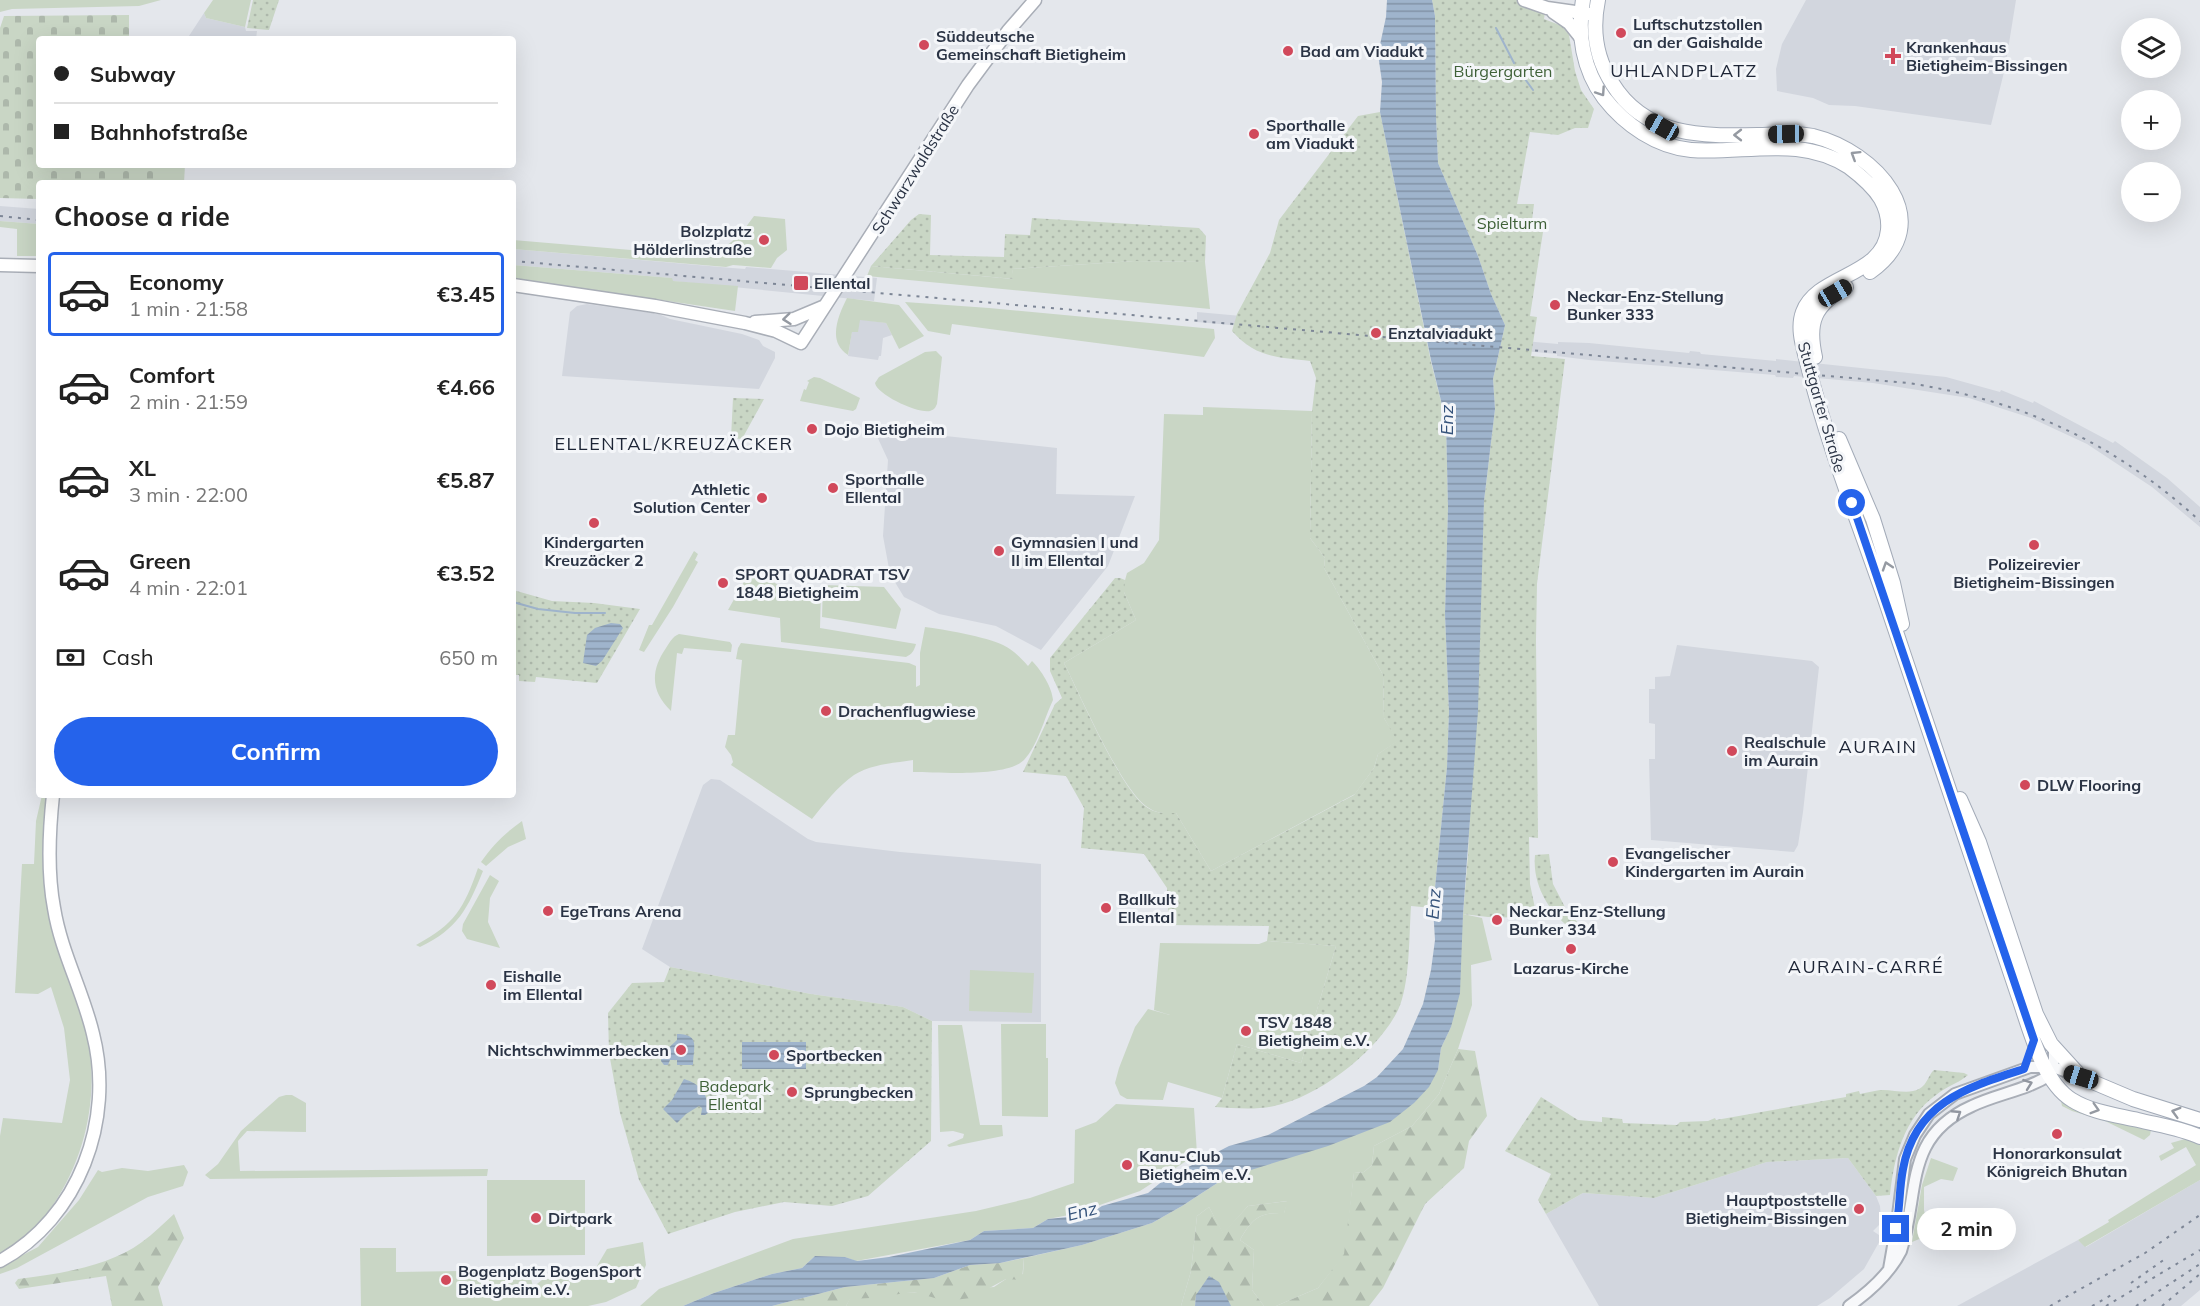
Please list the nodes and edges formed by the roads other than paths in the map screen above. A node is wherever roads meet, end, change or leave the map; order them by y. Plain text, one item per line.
1 (1035, 0) edge
2 (1524, 0) edge
3 (1568, 0) edge
4 (1599, 0) edge
5 (1582, 7) edge
6 (1547, 8) junction
7 (1596, 15) junction
8 (1581, 38) junction
9 (0, 265) edge
10 (36, 266) edge
11 (516, 285) edge
12 (826, 306) junction
13 (745, 323) junction
14 (53, 798) edge
15 (2034, 1040) junction
16 (2054, 1047) junction
17 (2024, 1069) junction
18 (2049, 1069) junction
19 (2081, 1077) junction
20 (2200, 1120) edge
21 (2200, 1137) edge
22 (0, 1261) edge
23 (1889, 1269) junction
24 (1849, 1306) edge

1 - 12 main road, Schwarzwaldstraße
2 - 6 main road
3 - 6 main road
4 - 7 main road, Stuttgarter Straße
5 - 6 main road
5 - 7 main road
5 - 8 main road, Stuttgarter Straße
6 - 8 main road
16 -> 7 main road, Stuttgarter Straße
8 -> 15 main road, Stuttgarter Straße
9 - 10 main road
11 - 13 main road
12 -> 13 main road
12 - 13 main road, Schwarzwaldstraße
14 - 22 main road
15 - 17 street
15 - 18 main road, Stuttgarter Straße
16 - 18 street
16 - 19 main road, Stuttgarter Straße
17 - 18 street
17 - 23 street
18 - 19 street, Stuttgarter Straße
18 -> 21 main road
23 -> 18 street
20 -> 19 main road, Stuttgarter Straße
23 - 24 street

